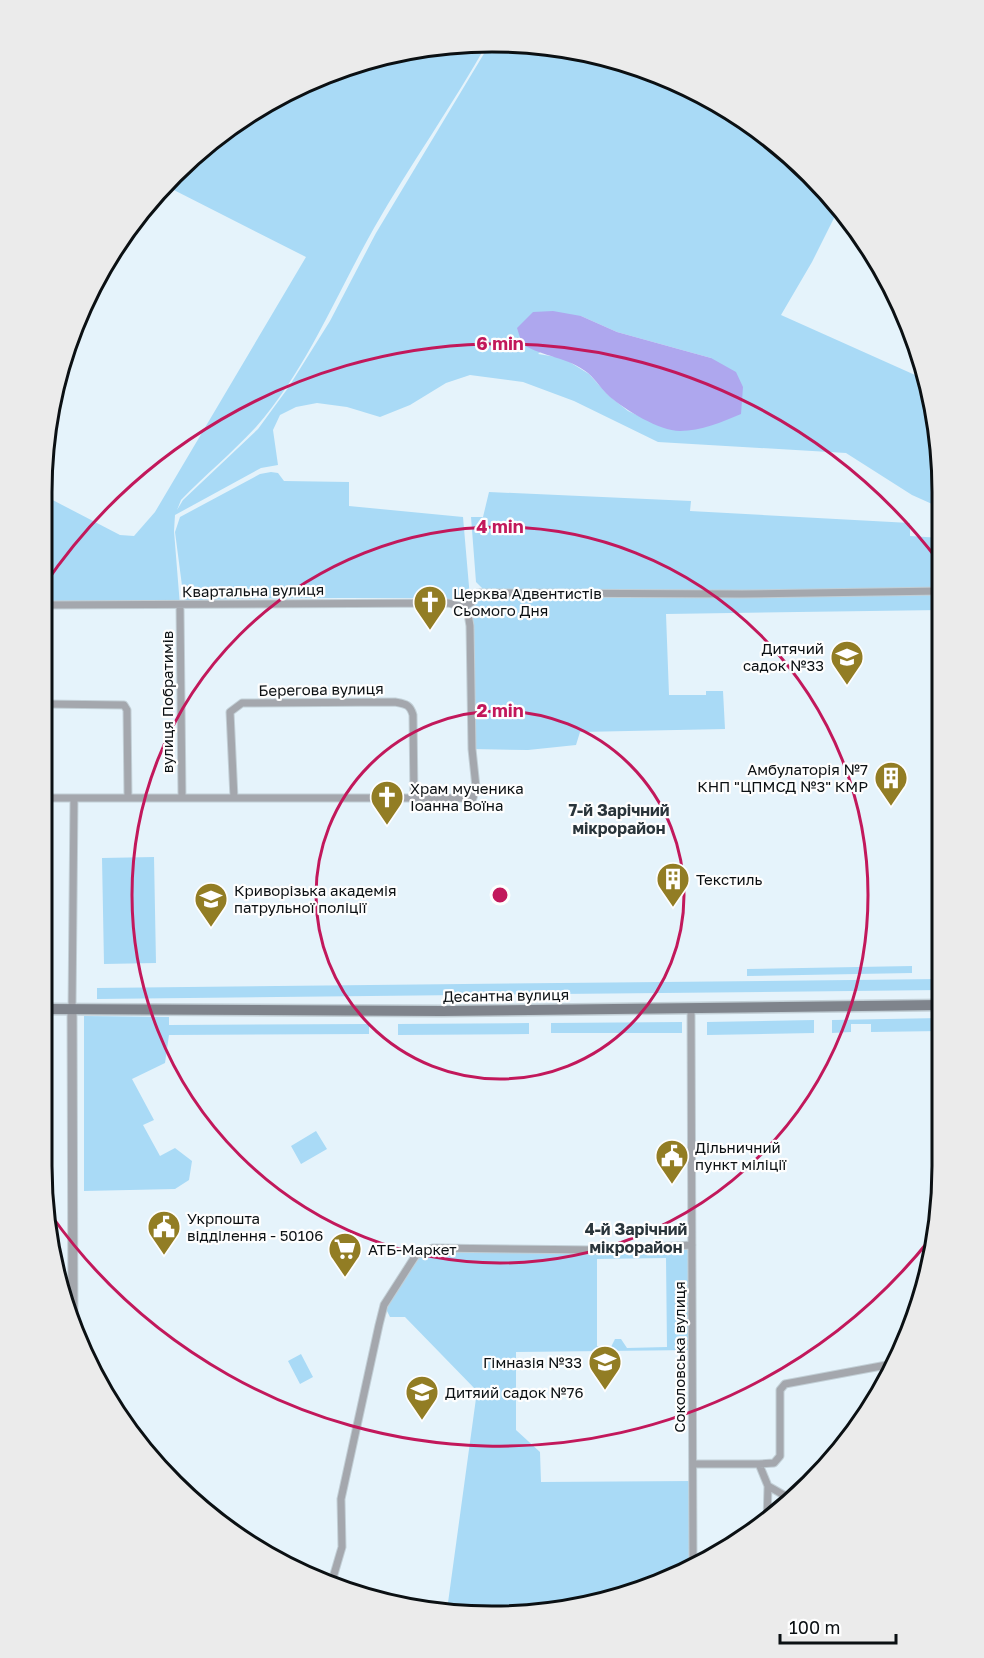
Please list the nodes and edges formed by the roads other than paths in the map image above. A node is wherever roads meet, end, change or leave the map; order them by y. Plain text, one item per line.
1 (932, 591) edge
2 (52, 604) edge
3 (180, 606) junction
4 (464, 607) junction
5 (52, 704) edge
6 (52, 798) edge
7 (74, 798) junction
8 (128, 798) junction
9 (182, 798) junction
10 (234, 798) junction
11 (414, 798) junction
12 (932, 1005) edge
13 (691, 1008) junction
14 (52, 1009) edge
15 (72, 1009) junction
16 (692, 1245) junction
17 (73, 1298) edge
18 (883, 1365) edge
19 (693, 1464) junction
20 (759, 1464) junction
21 (768, 1486) junction
22 (783, 1495) edge
23 (767, 1509) edge
24 (693, 1556) edge
25 (334, 1576) edge

1 - 4 street
2 - 3 street, Квартальна вулиця
3 - 4 street, Квартальна вулиця
3 - 9 street, вулиця Побратимів
4 - 11 street
5 - 8 street
6 - 7 street
7 - 8 street
7 - 15 street
8 - 9 street
9 - 10 street
10 - 11 street
10 - 11 street, Берегова вулиця
12 - 13 main road, Десантна вулиця
13 - 15 main road, Десантна вулиця
13 - 16 street, Соколовська вулиця
14 - 15 main road, Десантна вулиця
15 - 17 street
16 - 19 street, Соколовська вулиця
16 - 25 street
18 - 20 street
19 - 20 street
19 - 24 street, Соколовська вулиця
20 - 21 street
21 - 22 street
21 - 23 street

